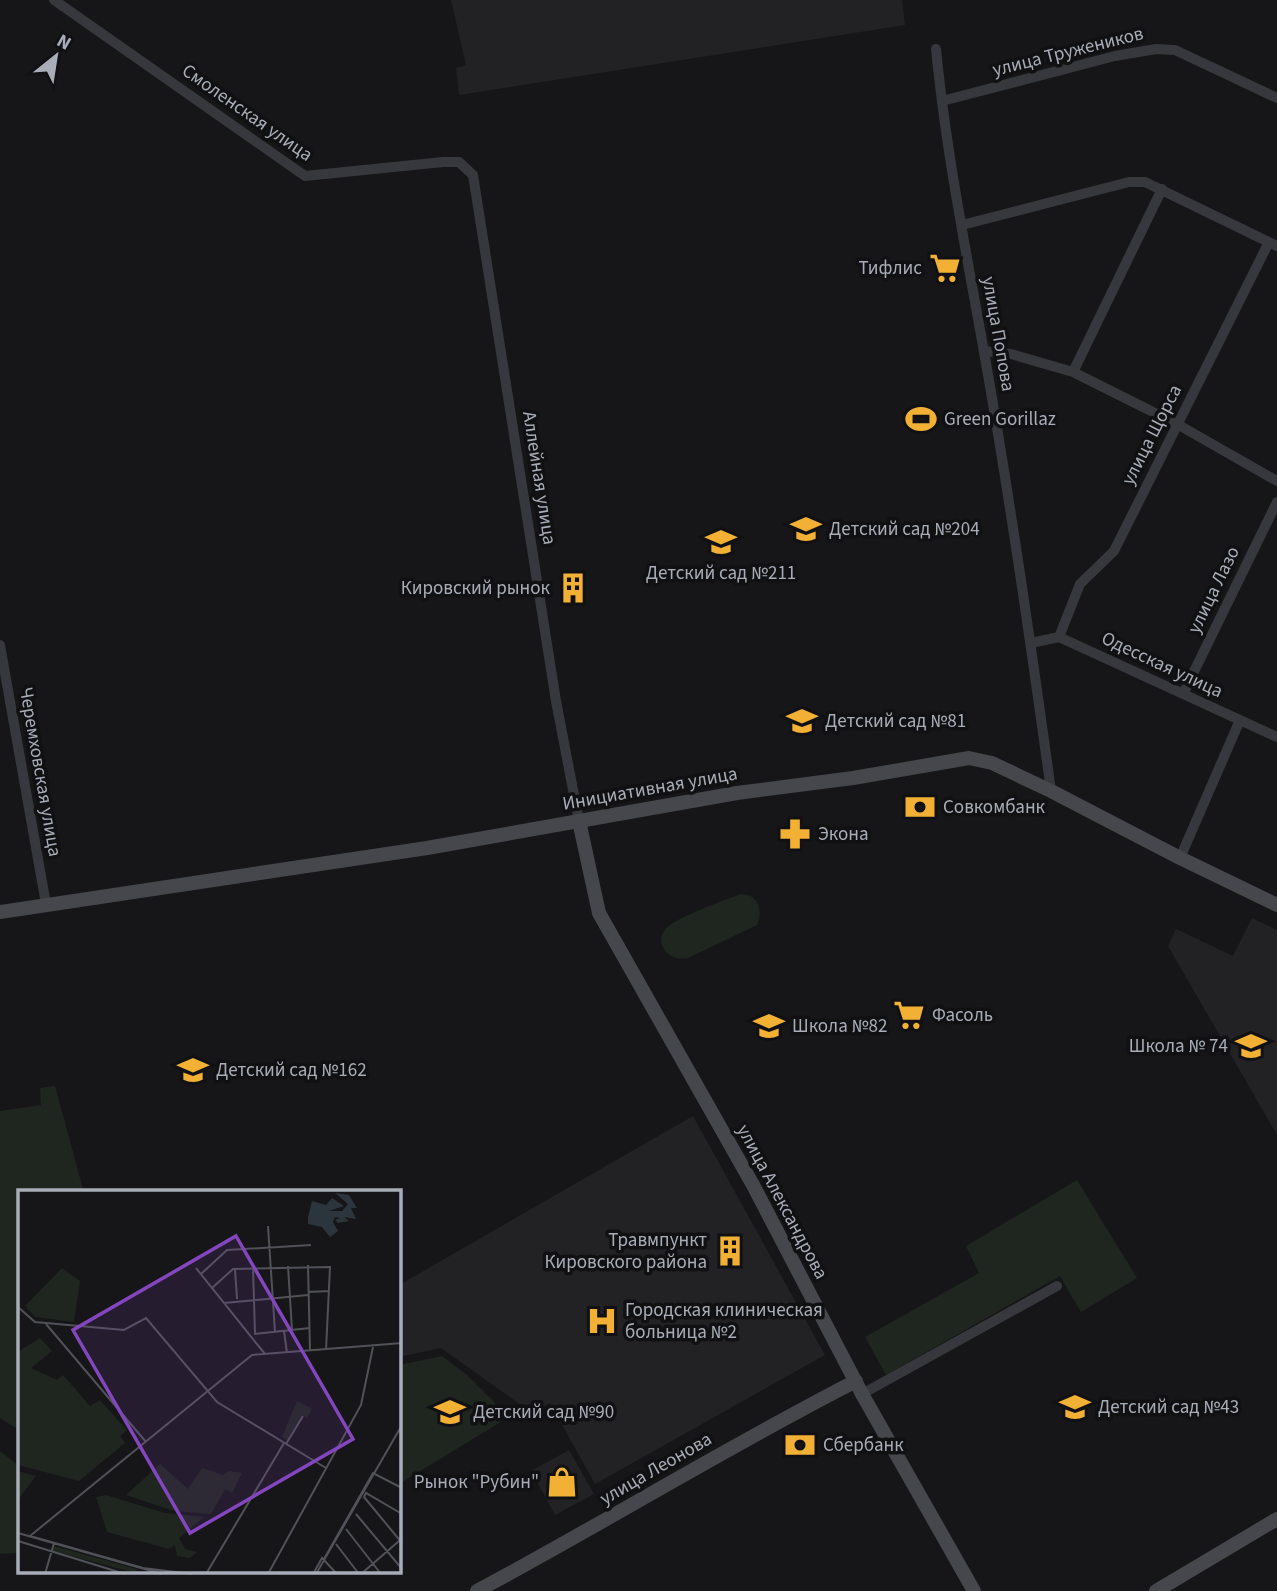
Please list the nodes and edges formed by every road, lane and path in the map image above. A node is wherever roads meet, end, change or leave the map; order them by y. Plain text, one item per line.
1 (54, 0) edge
2 (936, 49) dead end
3 (1277, 98) edge
4 (942, 102) junction
5 (443, 162) joint
6 (1162, 189) junction
7 (962, 225) junction
8 (1273, 244) edge
9 (984, 351) junction
10 (1073, 372) junction
11 (1177, 424) junction
12 (1277, 481) edge
13 (1277, 502) edge
14 (1059, 637) junction
15 (1031, 643) junction
16 (0, 645) edge
17 (1182, 694) junction
18 (1240, 720) junction
19 (1277, 737) edge
20 (1051, 791) junction
21 (579, 821) junction
22 (1180, 858) junction
23 (46, 904) junction
24 (1277, 905) edge
25 (0, 912) edge
26 (1057, 1286) dead end
27 (859, 1388) junction
28 (1277, 1519) edge
29 (477, 1591) edge
30 (974, 1591) edge
31 (1156, 1591) edge

1 - 5 street, Смоленская улица
2 - 4 street, улица Попова
3 - 4 street, улица Тружеников
4 - 7 street, улица Попова
5 - 21 street, Аллейная улица
6 - 7 street
6 - 8 street
6 - 10 street
7 - 9 street, улица Попова
8 - 11 street, улица Щорса
9 - 10 street
9 - 15 street, улица Попова
10 - 11 street
11 - 12 street
11 - 14 street, улица Щорса
13 - 17 street, улица Лазо
14 - 15 street
14 - 17 street, Одесская улица
15 - 20 street, улица Попова
16 - 23 street, Черемховская улица
17 - 18 street, Одесская улица
18 - 19 street, Одесская улица
18 - 22 street
20 - 21 main road, Инициативная улица
20 - 22 main road, Инициативная улица
21 - 23 main road, Инициативная улица
21 - 27 main road, улица Александрова
22 - 24 main road, Инициативная улица
23 - 25 main road, Инициативная улица
26 - 27 street, улица Леонова
27 - 29 main road, улица Леонова
27 - 30 main road, улица Александрова
28 - 31 main road

